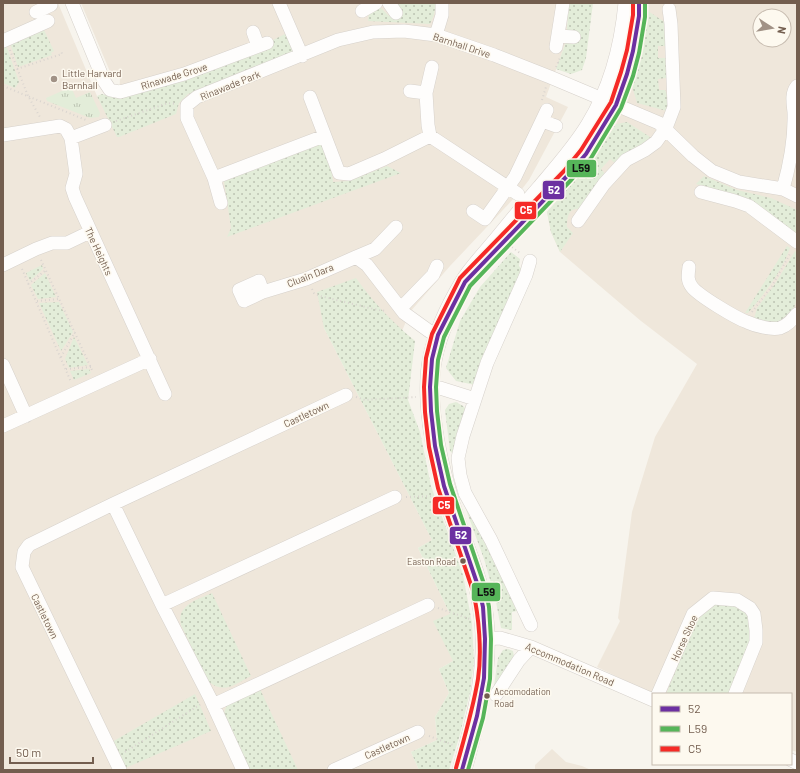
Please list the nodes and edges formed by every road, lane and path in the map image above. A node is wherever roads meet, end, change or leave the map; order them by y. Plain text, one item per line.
1 (50, 3) edge
2 (72, 3) edge
3 (279, 3) edge
4 (376, 3) edge
5 (442, 3) edge
6 (563, 3) edge
7 (635, 7) edge
8 (669, 9) dead end
9 (362, 11) dead end
10 (36, 12) dead end
11 (48, 21) dead end
12 (253, 32) dead end
13 (436, 35) junction
14 (574, 37) dead end
15 (4, 40) edge
16 (61, 50) dead end
17 (302, 56) junction
18 (432, 67) dead end
19 (17, 70) junction
20 (3, 86) edge
21 (797, 86) edge
22 (410, 91) dead end
23 (426, 93) junction
24 (28, 96) junction
25 (310, 97) dead end
26 (610, 102) junction
27 (187, 105) junction
28 (105, 125) junction
29 (556, 126) dead end
30 (47, 128) junction
31 (666, 128) junction
32 (3, 135) edge
33 (324, 136) junction
34 (430, 136) junction
35 (71, 138) junction
36 (214, 178) junction
37 (783, 189) junction
38 (513, 191) junction
39 (701, 192) dead end
40 (797, 196) edge
41 (221, 203) dead end
42 (473, 211) dead end
43 (578, 221) dead end
44 (396, 227) dead end
45 (90, 232) junction
46 (510, 245) dead end
47 (795, 246) edge
48 (36, 248) junction
49 (17, 257) junction
50 (356, 257) junction
51 (530, 261) joint
52 (3, 265) edge
53 (437, 266) dead end
54 (689, 267) dead end
55 (46, 270) junction
56 (304, 279) junction
57 (465, 282) junction
58 (28, 284) junction
59 (264, 292) dead end
60 (59, 299) junction
61 (36, 301) junction
62 (402, 310) junction
63 (797, 314) edge
64 (747, 322) junction
65 (75, 332) junction
66 (438, 335) junction
67 (60, 358) junction
68 (150, 359) junction
69 (3, 365) edge
70 (91, 367) junction
71 (66, 370) junction
72 (98, 382) junction
73 (76, 392) junction
74 (425, 392) junction
75 (165, 394) dead end
76 (346, 395) joint
77 (475, 398) junction
78 (26, 416) junction
79 (3, 426) edge
80 (439, 496) dead end
81 (396, 497) joint
82 (113, 504) junction
83 (162, 604) junction
84 (428, 605) joint
85 (477, 621) dead end
86 (531, 625) dead end
87 (485, 639) junction
88 (531, 647) junction
89 (658, 693) edge
90 (735, 693) edge
91 (496, 695) dead end
92 (652, 700) edge
93 (211, 702) junction
94 (418, 732) joint
95 (453, 745) dead end
96 (118, 764) edge
97 (243, 770) edge
98 (334, 770) edge
99 (462, 770) edge

1 - 10 street
2 - 12 street, Rinawade Grove
3 - 17 street
4 - 9 street
5 - 13 street
6 - 14 street
7 - 26 street
8 - 31 street
11 - 15 street
13 - 17 street, Barnhall Drive
13 - 26 street, Barnhall Drive
15 - 19 path
16 - 19 path
17 - 27 street, Rinawade Park
18 - 23 street
19 - 24 path
20 - 24 path
21 - 37 street
22 - 23 street
23 - 34 street
24 - 28 path
24 - 30 path
25 - 33 street
26 - 31 street, Barnhall Drive
26 - 57 street
26 - 57 street
27 - 28 path
27 - 36 street
28 - 35 street
29 - 38 street
30 - 32 street
30 - 35 street
31 - 37 street, Barnhall Drive
31 - 43 street
33 - 34 street
33 - 36 street
34 - 38 street
35 - 45 street, The Heights
36 - 41 street
37 - 40 street, Barnhall Drive
38 - 42 street
39 - 47 street
44 - 50 street, Cluain Dara
45 - 48 street
45 - 68 street, The Heights
46 - 51 path
47 - 64 path
48 - 49 street
48 - 55 path
49 - 52 street
49 - 58 path
50 - 56 street, Cluain Dara
50 - 62 street
51 - 77 street
53 - 62 street
54 - 64 street
55 - 58 path
55 - 60 path
56 - 59 street, Cluain Dara
56 - 62 path
57 - 66 street
58 - 61 path
60 - 61 path
60 - 65 path
61 - 67 path
62 - 66 street
63 - 64 street
65 - 67 path
65 - 70 path
66 - 74 street
67 - 71 path
68 - 72 street
68 - 75 street, The Heights
69 - 78 street
70 - 71 path
70 - 72 path
71 - 73 path
72 - 73 street
73 - 78 street
74 - 76 path
74 - 77 street
74 - 87 street
76 - 82 street, Castletown
77 - 86 street
78 - 79 street
80 - 81 path
81 - 83 street
82 - 83 street
82 - 96 street, Castletown
83 - 93 street
84 - 85 path
84 - 93 street
87 - 88 street, Accommodation Road
87 - 99 street
88 - 91 street
88 - 92 street, Accommodation Road
89 - 90 street, Horse Shoe
93 - 96 path
93 - 97 street
94 - 95 path
94 - 98 street, Castletown

